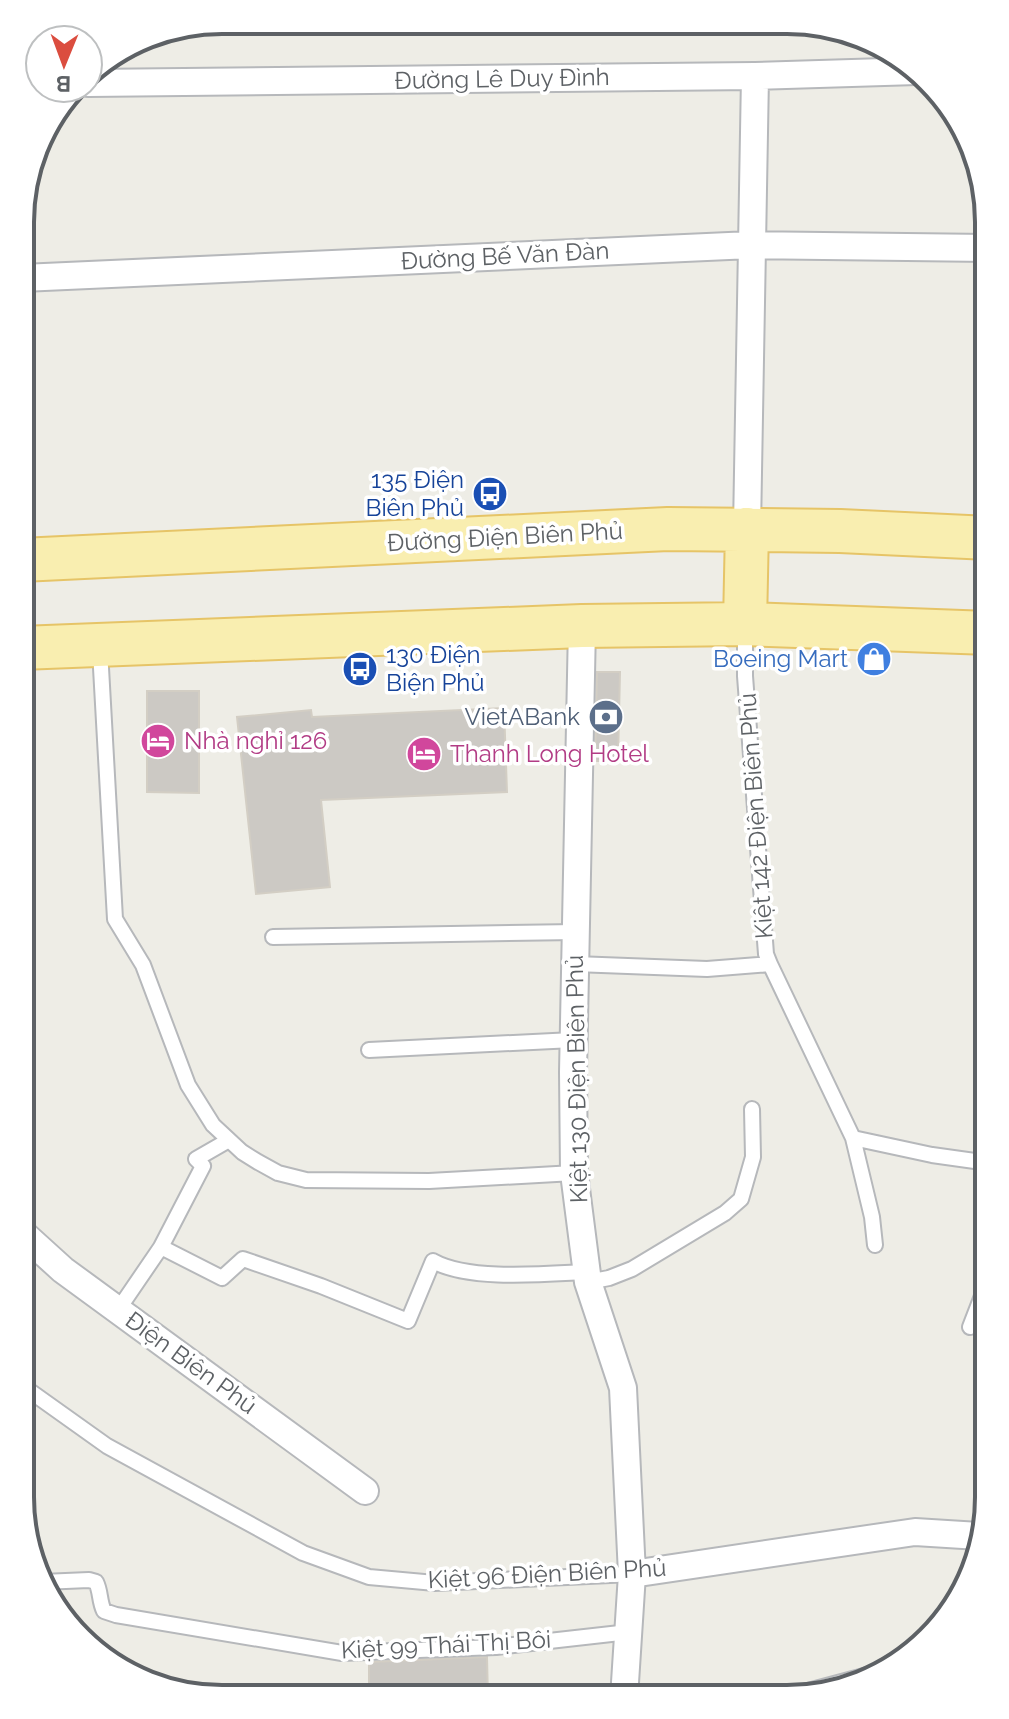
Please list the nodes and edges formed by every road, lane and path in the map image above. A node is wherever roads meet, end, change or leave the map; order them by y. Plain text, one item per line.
1 (899, 72) edge
2 (755, 76) junction
3 (104, 83) edge
4 (751, 245) junction
5 (975, 248) edge
6 (34, 277) edge
7 (747, 529) junction
8 (975, 537) edge
9 (34, 559) edge
10 (745, 624) junction
11 (582, 626) junction
12 (975, 632) edge
13 (100, 645) junction
14 (34, 648) edge
15 (576, 932) junction
16 (273, 937) dead end
17 (575, 964) junction
18 (770, 964) junction
19 (573, 1040) junction
20 (369, 1050) dead end
21 (752, 1109) dead end
22 (853, 1138) junction
23 (229, 1140) junction
24 (975, 1161) edge
25 (574, 1173) junction
26 (34, 1244) edge
27 (875, 1245) dead end
28 (161, 1247) junction
29 (587, 1277) junction
30 (118, 1310) junction
31 (975, 1314) edge
32 (970, 1327) dead end
33 (34, 1394) edge
34 (365, 1491) dead end
35 (971, 1535) edge
36 (632, 1574) junction
37 (54, 1581) edge
38 (629, 1632) junction
39 (625, 1685) edge

1 - 2 street, Đường Lê Duy Đình
2 - 3 street, Đường Lê Duy Đình
2 - 4 street
4 - 5 street, Đường Bế Văn Đàn
4 - 6 street, Đường Bế Văn Đàn
4 - 7 street
7 - 8 main road, Đường Điện Biên Phủ
7 - 9 main road, Đường Điện Biên Phủ
7 - 10 main road
10 - 11 main road
10 - 12 main road
10 - 18 lane, Kiệt 142 Điện Biên Phủ
11 - 13 main road
11 - 15 street, Kiệt 130 Điện Biên Phủ
13 - 14 main road
13 - 23 lane
15 - 16 lane
15 - 17 street, Kiệt 130 Điện Biên Phủ
17 - 18 lane
17 - 19 street, Kiệt 130 Điện Biên Phủ
18 - 22 lane, Kiệt 142 Điện Biên Phủ
19 - 20 lane
19 - 25 street, Kiệt 130 Điện Biên Phủ
21 - 29 lane
22 - 24 lane
22 - 27 lane, Kiệt 142 Điện Biên Phủ
23 - 25 lane
23 - 28 lane
25 - 29 street, Kiệt 130 Điện Biên Phủ
26 - 30 street, Điện Biên Phủ
28 - 29 lane
28 - 30 lane
29 - 36 street, Kiệt 130 Điện Biên Phủ
30 - 34 street, Điện Biên Phủ
31 - 32 lane
33 - 36 lane, Kiệt 96 Điện Biên Phủ
35 - 36 street, Kiệt 96 Điện Biên Phủ
36 - 38 street
37 - 38 lane, Kiệt 99 Thái Thị Bôi
38 - 39 street

